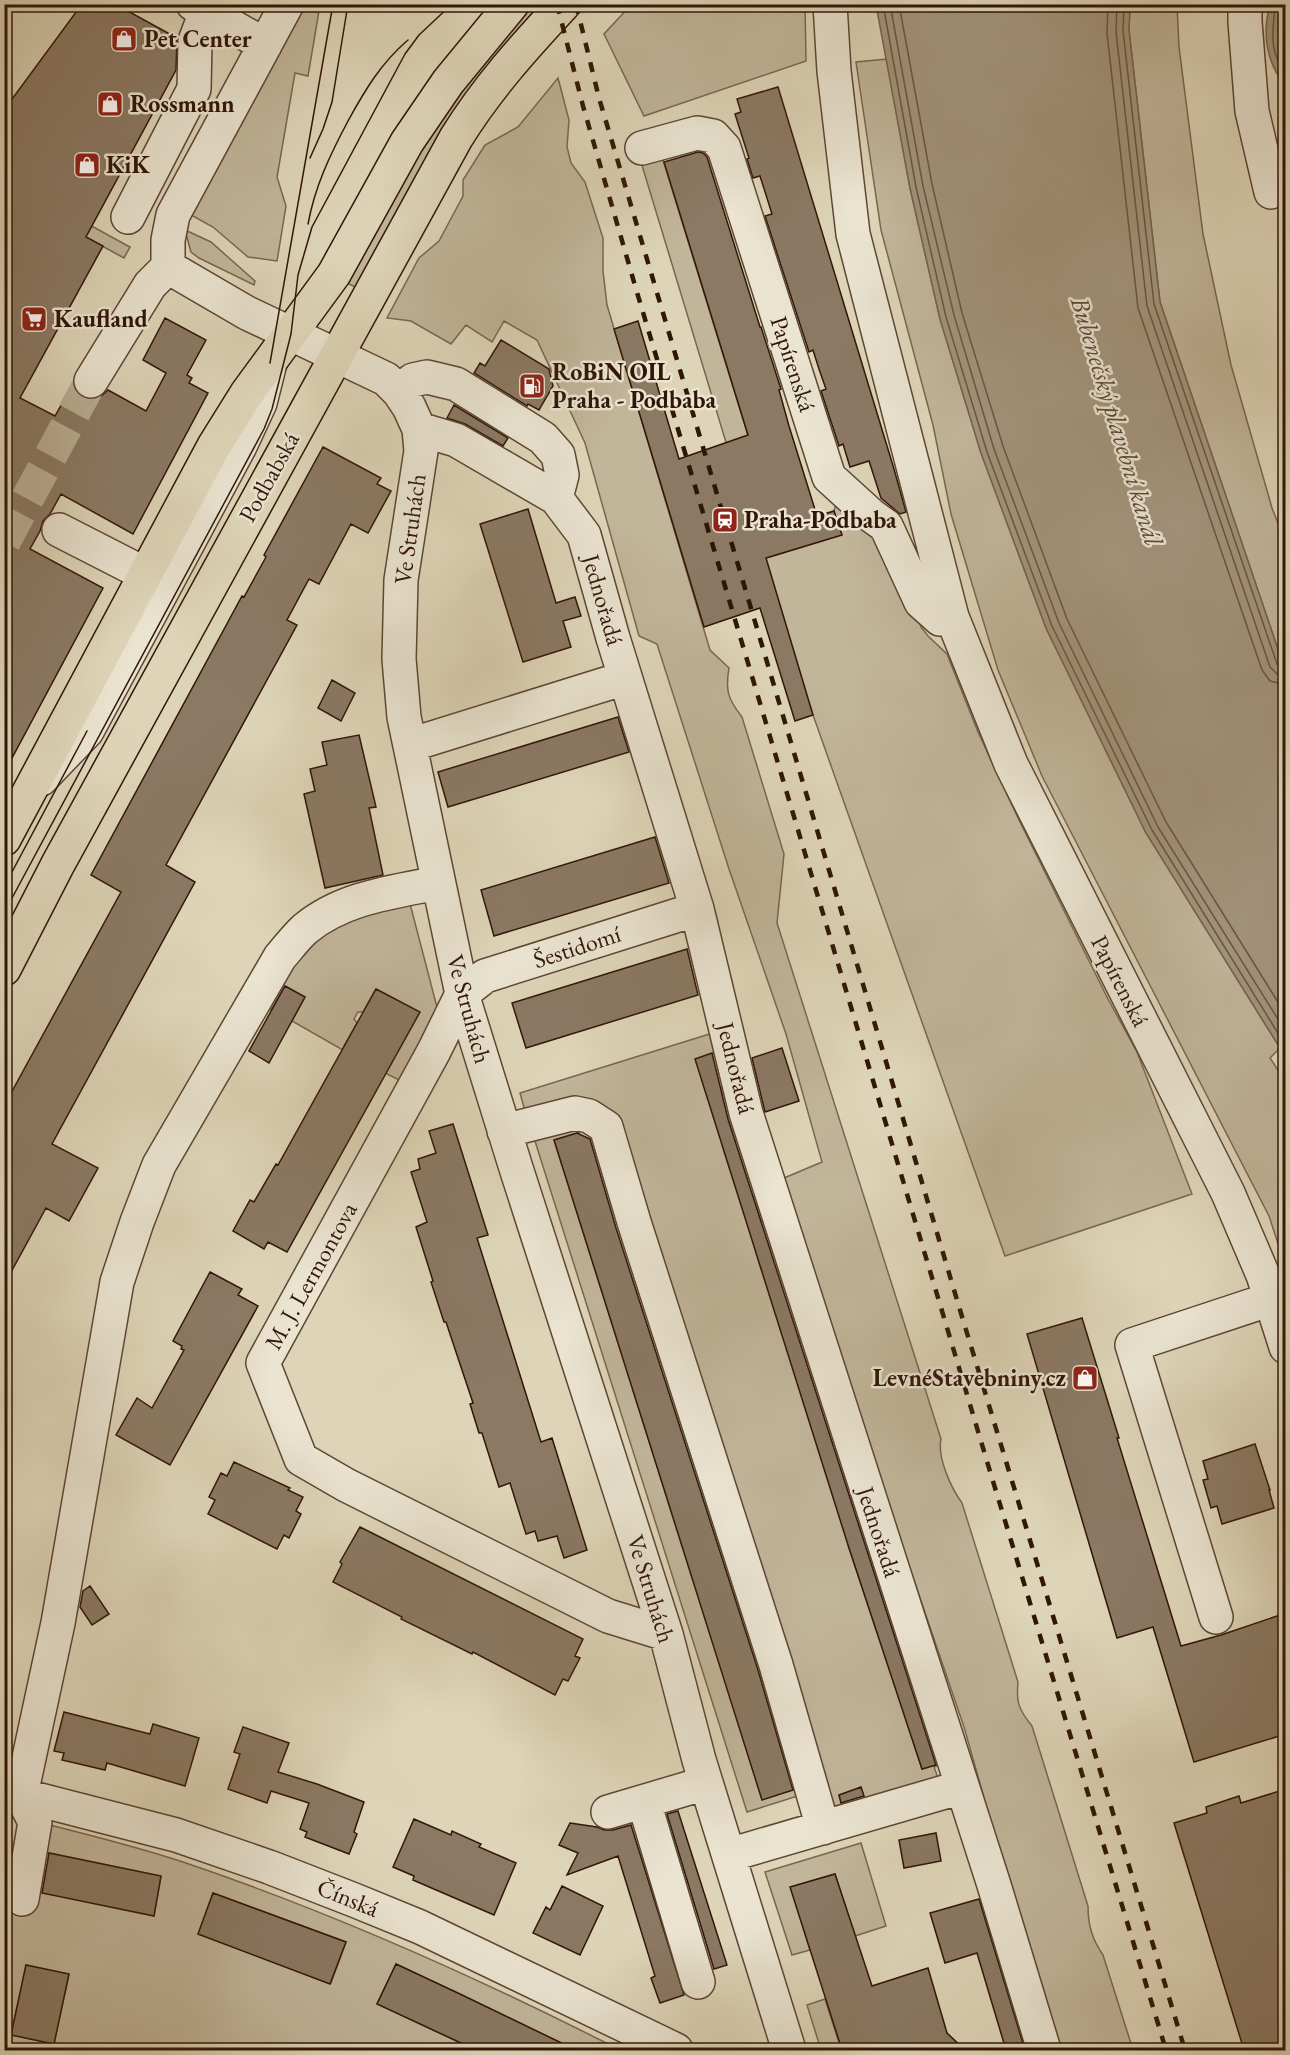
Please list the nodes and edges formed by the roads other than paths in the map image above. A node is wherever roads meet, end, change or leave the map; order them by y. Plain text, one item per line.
1 (287, 4) edge
2 (512, 4) edge
3 (564, 4) edge
4 (830, 4) edge
5 (1245, 4) edge
6 (199, 8) edge
7 (265, 45) junction
8 (642, 148) dead end
9 (1271, 192) dead end
10 (128, 217) dead end
11 (168, 267) junction
12 (291, 334) junction
13 (336, 356) junction
14 (270, 363) junction
15 (91, 381) tunnel mouth
16 (399, 392) junction
17 (419, 429) junction
18 (556, 498) junction
19 (59, 530) dead end
20 (145, 574) junction
21 (952, 617) junction
22 (621, 664) junction
23 (410, 745) junction
24 (31, 789) junction
25 (4, 839) edge
26 (438, 883) junction
27 (697, 909) junction
28 (4, 969) edge
29 (462, 994) junction
30 (504, 1131) junction
31 (1271, 1299) junction
32 (1286, 1347) edge
33 (1216, 1617) dead end
34 (666, 1634) junction
35 (706, 1783) junction
36 (962, 1787) junction
37 (13, 1793) edge
38 (644, 1802) junction
39 (608, 1812) dead end
40 (823, 1828) junction
41 (729, 1855) junction
42 (22, 1899) dead end
43 (699, 1982) dead end
44 (676, 2050) edge
45 (789, 2050) edge
46 (1044, 2050) edge

1 - 7 street
2 - 12 main road
3 - 13 main road, Podbabská
4 - 21 street, Papírenská
5 - 9 street
6 - 7 street
6 - 10 street
7 - 11 street
8 - 21 street, Papírenská
11 - 12 street, Ve Struhách
11 - 15 street
12 - 13 street, Ve Struhách
12 - 14 main road
13 - 16 street, Ve Struhách
13 - 28 main road, Podbabská
14 - 20 main road
14 - 24 street
16 - 17 street, Ve Struhách
16 - 18 street
17 - 18 street, Jednořadá
17 - 23 street, Ve Struhách
18 - 22 street, Jednořadá
19 - 20 street
20 - 24 main road
21 - 31 street, Papírenská
22 - 23 street
22 - 27 street, Jednořadá
23 - 26 street, Ve Struhách
24 - 25 main road
26 - 29 street, Ve Struhách
26 - 37 street
27 - 29 street, Šestidomí
27 - 36 street, Jednořadá
29 - 30 street, Ve Struhách
29 - 34 street, M. J. Lermontova
30 - 34 street, Ve Struhách
30 - 40 street
31 - 32 street, Papírenská
31 - 33 street
34 - 35 street, Ve Struhách
35 - 38 street
35 - 41 street, Ve Struhách
36 - 40 street
36 - 46 street, Jednořadá
37 - 42 street
37 - 44 street, Čínská
38 - 39 street
38 - 43 street
40 - 41 street
41 - 45 street, Ve Struhách

